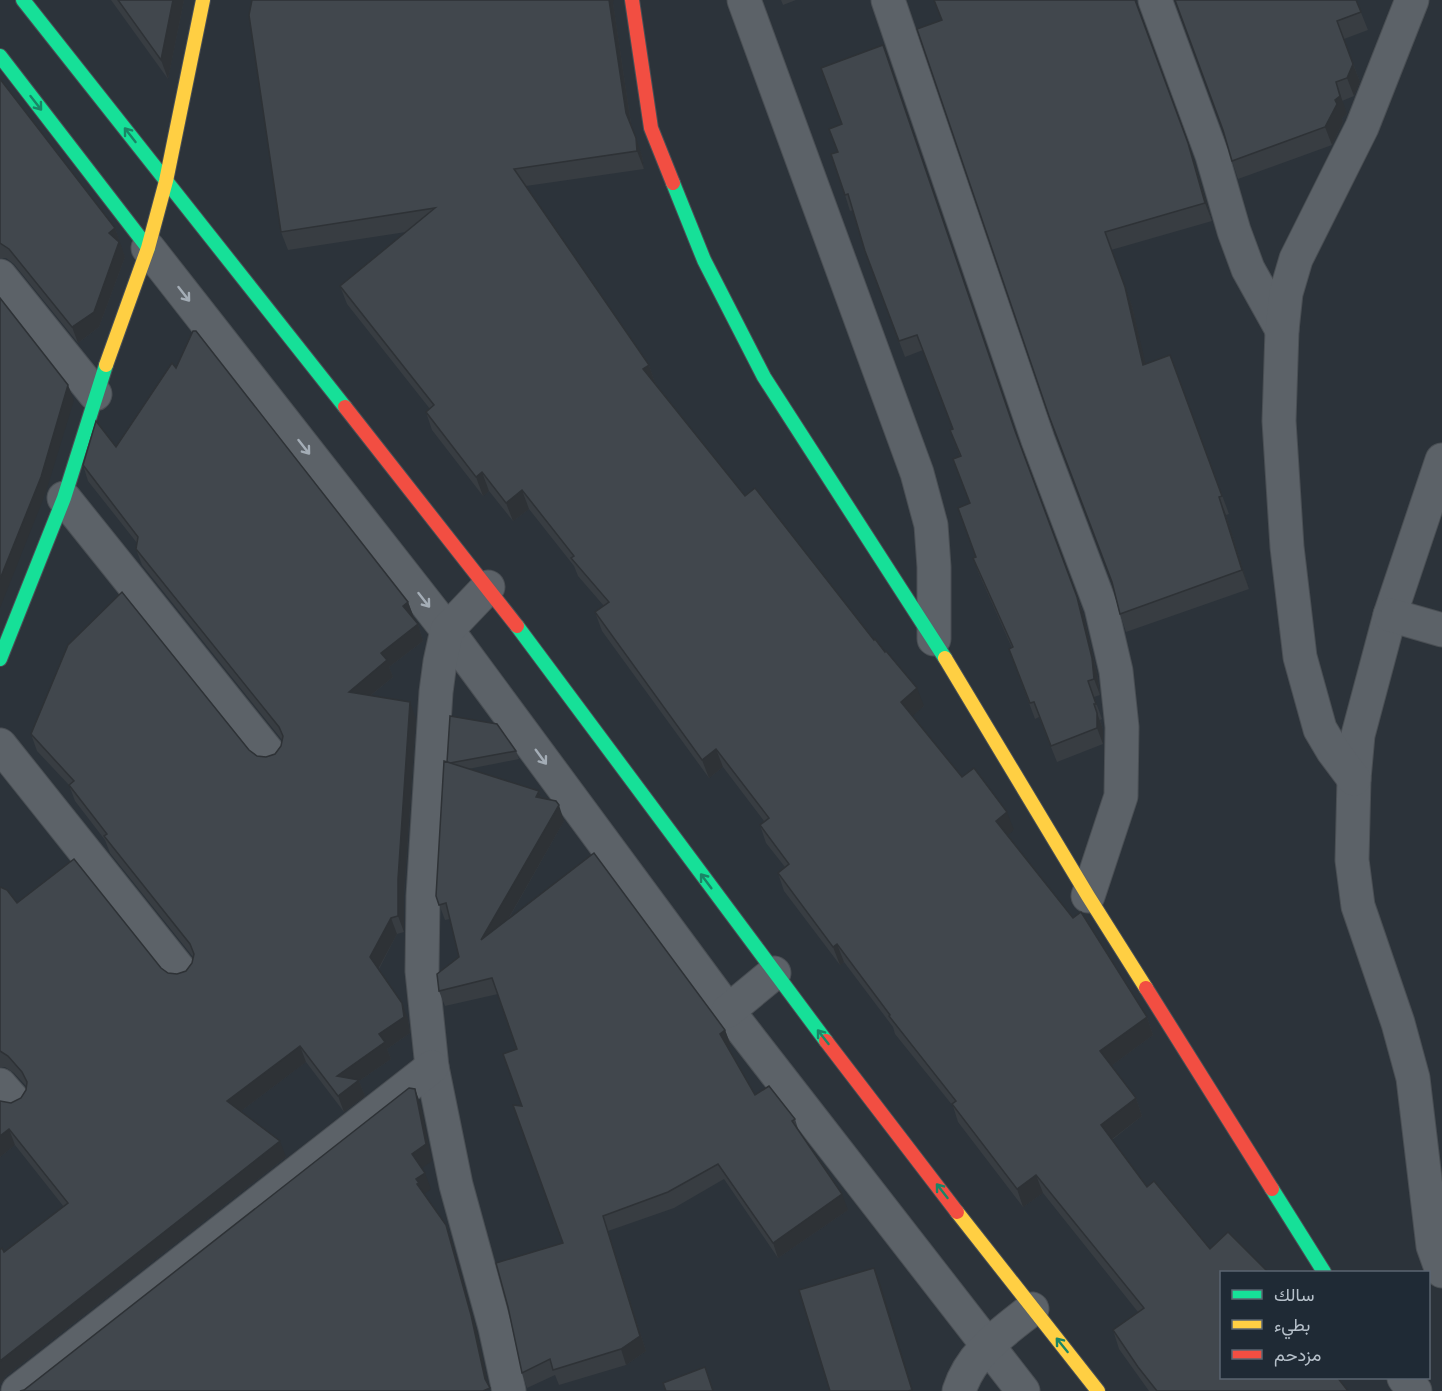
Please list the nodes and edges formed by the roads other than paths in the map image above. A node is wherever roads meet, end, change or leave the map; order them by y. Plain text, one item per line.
1 (23, 0) edge
2 (203, 0) edge
3 (632, 0) edge
4 (744, 0) edge
5 (888, 0) edge
6 (1155, 0) edge
7 (1412, 0) edge
8 (0, 56) edge
9 (166, 181) junction
10 (148, 248) junction
11 (0, 276) edge
12 (1282, 330) junction
13 (95, 394) junction
14 (1442, 460) edge
15 (64, 498) junction
16 (488, 587) junction
17 (1390, 615) junction
18 (447, 630) junction
19 (1442, 630) edge
20 (934, 639) junction
21 (0, 659) edge
22 (0, 745) edge
23 (270, 755) edge
24 (1354, 779) junction
25 (1088, 896) junction
26 (181, 972) edge
27 (774, 974) junction
28 (728, 1011) junction
29 (432, 1067) junction
30 (1427, 1081) edge
31 (1323, 1271) edge
32 (1442, 1271) edge
33 (1032, 1309) junction
34 (987, 1345) junction
35 (1406, 1379) edge
36 (18, 1391) edge
37 (509, 1391) edge
38 (959, 1391) edge
39 (1023, 1391) edge
40 (1098, 1391) edge
41 (1415, 1391) edge

9 -> 1 street
2 - 9 street
3 - 20 street
4 - 20 street
5 - 25 street
6 - 12 street
7 - 12 street
8 -> 10 street
9 - 10 street
9 - 16 street
10 - 13 street
10 -> 18 street
11 - 13 street
12 - 24 street
13 - 15 street
14 - 17 street
15 - 21 street
15 - 23 street
16 - 18 street
27 -> 16 street
17 - 19 street
17 - 24 street
18 -> 28 street
18 - 29 street
20 - 25 street
22 - 26 street
24 - 30 street
25 - 31 street
27 - 28 street
33 -> 27 street
28 - 34 street
29 - 36 street
29 - 37 street
30 - 32 street
33 - 34 street
40 -> 33 street
34 - 38 street
34 - 39 street
35 - 41 street

